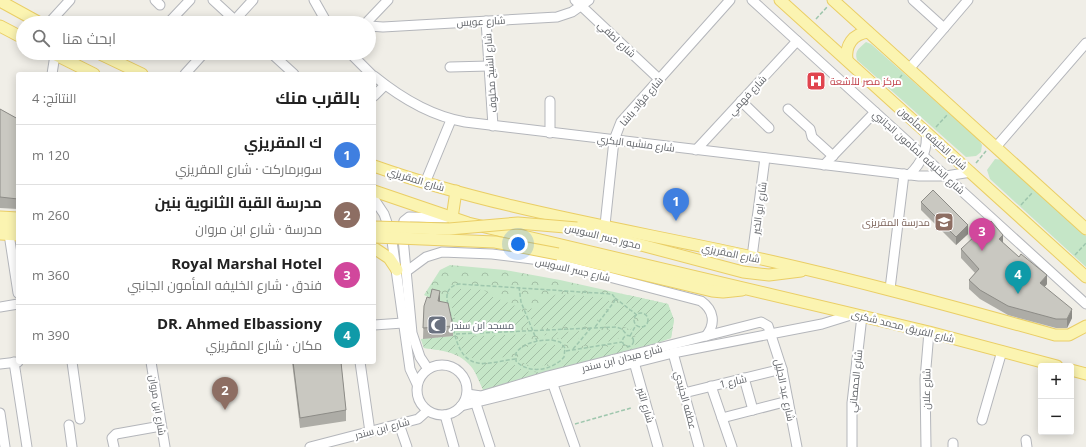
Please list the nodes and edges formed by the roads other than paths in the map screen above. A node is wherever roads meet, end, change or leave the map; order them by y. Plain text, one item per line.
1 (70, 0) edge
2 (190, 0) edge
3 (213, 0) edge
4 (253, 0) edge
5 (314, 0) edge
6 (388, 0) edge
7 (589, 0) edge
8 (730, 0) edge
9 (752, 0) edge
10 (780, 0) edge
11 (913, 0) edge
12 (968, 0) edge
13 (0, 1) edge
14 (578, 3) edge
15 (831, 3) edge
16 (27, 16) edge
17 (55, 16) edge
18 (175, 16) edge
19 (229, 16) edge
20 (240, 16) edge
21 (323, 16) edge
22 (373, 16) edge
23 (486, 21) junction
24 (0, 26) edge
25 (376, 26) edge
26 (944, 28) junction
27 (868, 32) junction
28 (16, 34) edge
29 (797, 41) junction
30 (1086, 43) edge
31 (53, 60) edge
32 (65, 60) edge
33 (113, 60) edge
34 (198, 60) edge
35 (279, 60) edge
36 (357, 60) edge
37 (848, 60) junction
38 (489, 66) junction
39 (450, 67) dead end
40 (909, 69) junction
41 (52, 72) edge
42 (90, 72) edge
43 (138, 72) edge
44 (187, 72) edge
45 (292, 72) edge
46 (369, 72) edge
47 (376, 78) edge
48 (659, 79) junction
49 (385, 85) junction
50 (376, 94) edge
51 (550, 101) dead end
52 (741, 101) junction
53 (788, 109) dead end
54 (875, 112) junction
55 (451, 120) junction
56 (493, 126) junction
57 (770, 128) dead end
58 (550, 132) junction
59 (928, 133) junction
60 (614, 140) junction
61 (994, 145) junction
62 (696, 150) junction
63 (833, 156) junction
64 (924, 156) junction
65 (766, 158) junction
66 (824, 165) junction
67 (376, 167) edge
68 (970, 171) junction
69 (906, 175) junction
70 (946, 176) junction
71 (425, 183) junction
72 (456, 191) junction
73 (376, 192) edge
74 (376, 203) edge
75 (0, 214) edge
76 (16, 214) edge
77 (0, 217) edge
78 (16, 218) edge
79 (452, 218) junction
80 (404, 221) junction
81 (388, 224) junction
82 (605, 225) junction
83 (0, 226) edge
84 (16, 227) edge
85 (376, 227) edge
86 (1086, 229) edge
87 (9, 234) edge
88 (376, 237) edge
89 (376, 249) edge
90 (752, 257) junction
91 (402, 270) junction
92 (805, 270) junction
93 (1086, 277) edge
94 (16, 280) edge
95 (749, 289) junction
96 (890, 289) junction
97 (16, 304) edge
98 (1086, 304) edge
99 (0, 307) edge
100 (858, 315) junction
101 (403, 323) junction
102 (376, 325) edge
103 (1086, 326) edge
104 (929, 332) junction
105 (770, 333) junction
106 (706, 336) junction
107 (1002, 351) junction
108 (674, 353) junction
109 (16, 362) edge
110 (634, 362) junction
111 (1047, 363) edge
112 (0, 364) edge
113 (16, 364) edge
114 (72, 364) edge
115 (151, 364) edge
116 (360, 364) edge
117 (428, 369) junction
118 (782, 369) junction
119 (1074, 371) edge
120 (1086, 374) edge
121 (744, 378) junction
122 (551, 380) junction
123 (417, 384) junction
124 (712, 386) junction
125 (684, 393) junction
126 (467, 394) junction
127 (788, 401) junction
128 (476, 404) junction
129 (462, 406) junction
130 (753, 410) junction
131 (427, 411) junction
132 (0, 413) edge
133 (446, 415) junction
134 (722, 418) junction
135 (80, 419) dead end
136 (982, 420) dead end
137 (399, 424) junction
138 (69, 425) dead end
139 (161, 426) junction
140 (370, 432) junction
141 (3, 442) edge
142 (113, 442) edge
143 (341, 443) edge
144 (26, 447) edge
145 (72, 447) edge
146 (163, 447) edge
147 (310, 447) edge
148 (407, 447) edge
149 (454, 447) edge
150 (490, 447) edge
151 (575, 447) edge
152 (658, 447) edge
153 (699, 447) edge
154 (732, 447) edge
155 (797, 447) edge
156 (852, 447) edge
157 (926, 447) edge

1 - 17 street
2 - 18 street
3 - 19 street
4 - 20 street
5 - 21 street
6 - 22 street
7 - 14 street, شارع عويس
8 - 48 street, شارع فؤاد باشا
9 - 29 street, شارع الخليفه المأمون الجانبي
10 - 37 main road, شارع الخليفه المأمون
11 - 26 street
12 - 26 street
13 - 16 main road
14 - 23 street, شارع عويس
14 - 48 street, شارع لطفي
15 - 27 main road
23 - 25 street, شارع عويس
23 - 38 street, شارع الشيخ مخلوف
24 - 28 main road
26 - 40 street
27 - 37 main road
27 - 40 main road
29 - 52 street, شارع فهمي
29 - 54 street, شارع الخليفه المأمون الجانبي
30 - 61 street
31 - 41 street
32 - 42 main road
33 - 43 main road
34 - 44 street
35 - 45 street
36 - 46 street
37 - 59 main road, شارع الخليفه المأمون
38 - 39 street
38 - 56 street, شارع الشيخ مخلوف
40 - 61 main road
47 - 49 street, شارع منشيه البكري
48 - 60 street, شارع فؤاد باشا
49 - 50 street
49 - 55 street, شارع منشيه البكري
51 - 58 street
52 - 57 street
52 - 62 street, شارع فهمي
53 - 63 street
54 - 63 street
54 - 64 street, شارع الخليفه المأمون الجانبي
55 - 56 street, شارع منشيه البكري
55 - 71 street
56 - 58 street, شارع منشيه البكري
58 - 60 street, شارع منشيه البكري
59 - 64 street
59 - 68 main road, شارع الخليفه المأمون
60 - 62 street, شارع منشيه البكري
60 - 82 street, شارع فؤاد باشا
61 - 86 main road
62 - 65 street, شارع منشيه البكري
63 - 66 street
64 - 69 street
64 - 70 street, شارع الخليفه المأمون الجانبي
65 - 66 street, شارع منشيه البكري
65 - 90 street, شارع ابو الخير
66 - 69 street, شارع منشيه البكري
67 - 71 main road, شارع المقريزي
68 - 70 street, شارع منشيه البكري
68 - 93 main road, شارع الخليفه المأمون
69 - 70 street, شارع منشيه البكري
69 - 96 street
70 - 98 street, شارع الخليفه المأمون الجانبي
71 - 72 main road, شارع المقريزي
72 - 79 main road
72 - 82 main road, شارع المقريزي
73 - 79 main road
74 - 81 street
75 - 76 main road
77 - 78 main road
79 - 80 street
79 - 95 main road
80 - 81 street
80 - 91 street
81 - 91 street
82 - 90 main road, شارع المقريزي
83 - 84 main road
85 - 92 main road, محور جسر السويس, bridge
87 - 94 street
88 - 95 main road, bridge
89 - 91 main road
90 - 92 main road, شارع المقريزي
91 - 101 street
91 - 106 street, شارع جسر السويس
91 - 117 street
92 - 96 main road, شارع المقريزي
95 - 100 main road, شارع الفريق محمد شكرى
96 - 103 main road, شارع المقريزي
97 - 99 street
100 - 104 main road, شارع الفريق محمد شكرى
100 - 105 street, شارع ميدان ابن سندر
100 - 156 street, شارع الحمصاني
101 - 102 street
101 - 123 street
104 - 107 main road, شارع الفريق محمد شكرى
104 - 157 street, شارع علان
105 - 106 street, شارع ميدان ابن سندر
105 - 108 street, شارع ميدان ابن سندر
105 - 118 street, شارع عبد الجليل
106 - 122 street, شارع ميدان ابن سندر
107 - 111 main road, شارع الفريق محمد شكرى
107 - 136 street
108 - 110 street, شارع ميدان ابن سندر
108 - 125 street, عطفه الجنيدي
109 - 112 street
110 - 122 street, شارع ميدان ابن سندر
110 - 152 street, شارع التبر
113 - 144 street
114 - 135 street
115 - 139 street, شارع ابن مروان
116 - 140 street
117 - 123 street
117 - 126 street
118 - 121 street, شارع 1
118 - 127 street, شارع عبد الجليل
119 - 120 main road
121 - 124 street, شارع 1
121 - 130 street
122 - 126 street, شارع ميدان ابن سندر
122 - 128 street, شارع ميدان ابن سندر
122 - 151 street
123 - 131 street
124 - 125 street, شارع 1
124 - 134 street
125 - 153 street, عطفه الجنيدي
126 - 129 street
127 - 130 street
127 - 155 street, شارع عبد الجليل
128 - 129 street, شارع ميدان ابن سندر
128 - 150 street
129 - 133 street
130 - 134 street
131 - 133 street
131 - 137 street, شارع ابن سندر
132 - 141 street
133 - 149 street
134 - 154 street
137 - 140 street, شارع ابن سندر
137 - 148 street
138 - 145 street
139 - 142 street
139 - 146 street, شارع ابن مروان
140 - 143 street, شارع ابن سندر
143 - 147 street, شارع ابن سندر

